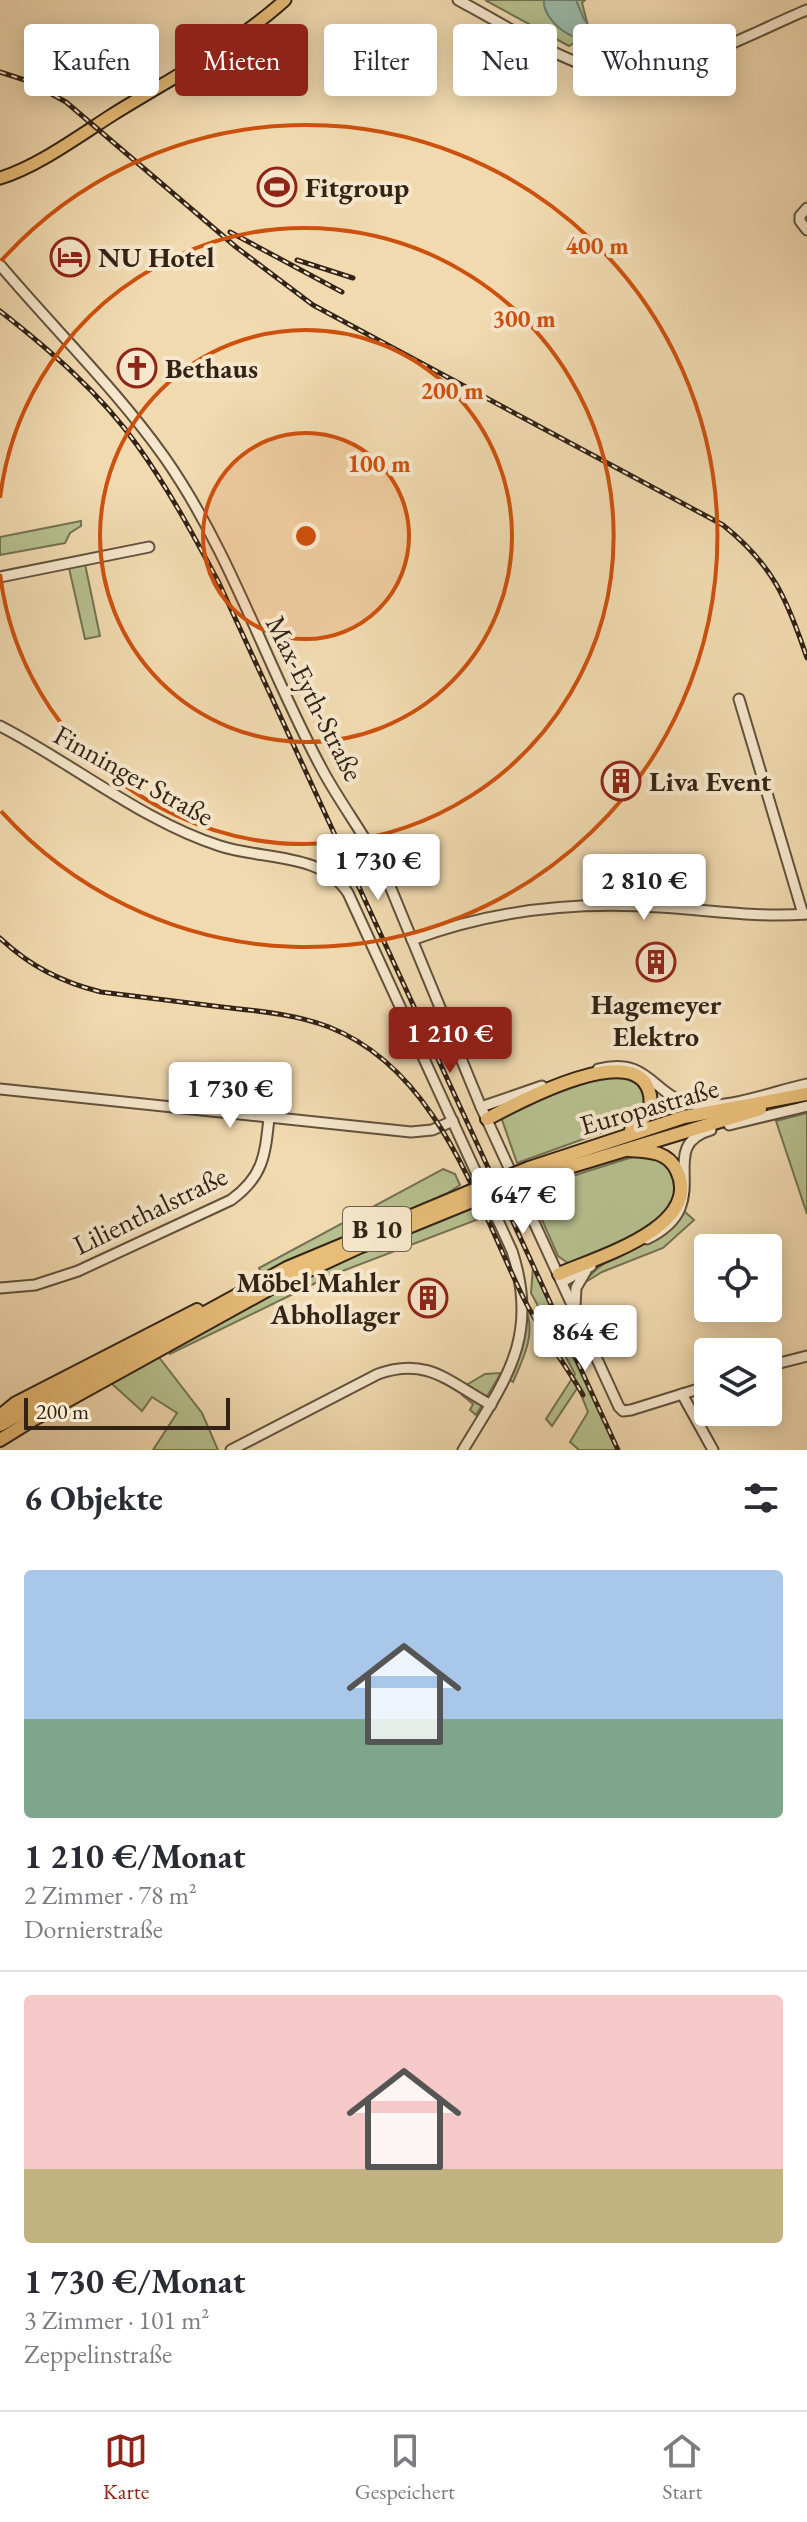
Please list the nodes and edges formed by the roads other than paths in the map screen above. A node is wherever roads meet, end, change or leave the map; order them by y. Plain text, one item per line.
1 (285, 0) edge
2 (458, 0) edge
3 (807, 10) edge
4 (0, 178) edge
5 (807, 208) edge
6 (807, 230) edge
7 (0, 265) edge
8 (149, 547) dead end
9 (0, 577) edge
10 (739, 699) dead end
11 (0, 726) edge
12 (805, 914) edge
13 (412, 940) junction
14 (807, 1084) edge
15 (0, 1089) edge
16 (807, 1096) edge
17 (737, 1101) junction
18 (807, 1106) edge
19 (484, 1113) junction
20 (684, 1117) junction
21 (269, 1118) junction
22 (453, 1121) junction
23 (739, 1121) junction
24 (678, 1132) junction
25 (624, 1136) junction
26 (618, 1150) junction
27 (531, 1173) junction
28 (470, 1196) junction
29 (287, 1268) junction
30 (588, 1268) junction
31 (560, 1278) junction
32 (0, 1288) edge
33 (269, 1289) junction
34 (576, 1313) junction
35 (202, 1317) junction
36 (807, 1357) edge
37 (782, 1363) edge
38 (694, 1390) edge
39 (682, 1394) junction
40 (491, 1405) junction
41 (0, 1414) edge
42 (0, 1425) edge
43 (0, 1438) edge
44 (231, 1450) edge
45 (463, 1450) edge
46 (713, 1450) edge

1 - 4 main road
2 - 3 street
5 - 6 street
7 - 13 street, Max-Eyth-Straße
8 - 9 street
10 - 12 street
11 - 22 street, Finninger Straße
12 - 13 street
13 - 19 street, Max-Eyth-Straße
14 - 17 street, Europastraße / B 10
15 - 21 street
16 - 20 highway, Europastraße / B 10
16 - 24 highway, Europastraße / B 10
17 - 19 street, Europastraße
17 - 20 highway, B 10
18 - 23 street, Europastraße
19 - 25 highway
19 - 31 street, Max-Eyth-Straße
20 - 25 highway, Europastraße / B 10
21 - 22 street
21 - 32 street, Lilienthalstraße
22 - 40 street
23 - 24 highway
23 - 30 street, Europastraße
24 - 26 highway, Europastraße / B 10
25 - 27 highway, Europastraße / B 10
26 - 27 highway, Europastraße / B 10
26 - 31 highway
27 - 28 highway, Europastraße / B 10, bridge
28 - 29 highway, Europastraße / B 10
28 - 33 highway, Europastraße / B 10
29 - 35 highway, Europastraße / B 10
29 - 41 highway
30 - 31 street
30 - 34 street
31 - 34 street, Max-Eyth-Straße
33 - 35 highway, Europastraße / B 10
33 - 43 highway
34 - 39 street, Max-Eyth-Straße
35 - 42 highway, Europastraße / B 10
36 - 37 street
38 - 39 street
39 - 46 street
40 - 44 street
40 - 45 street

